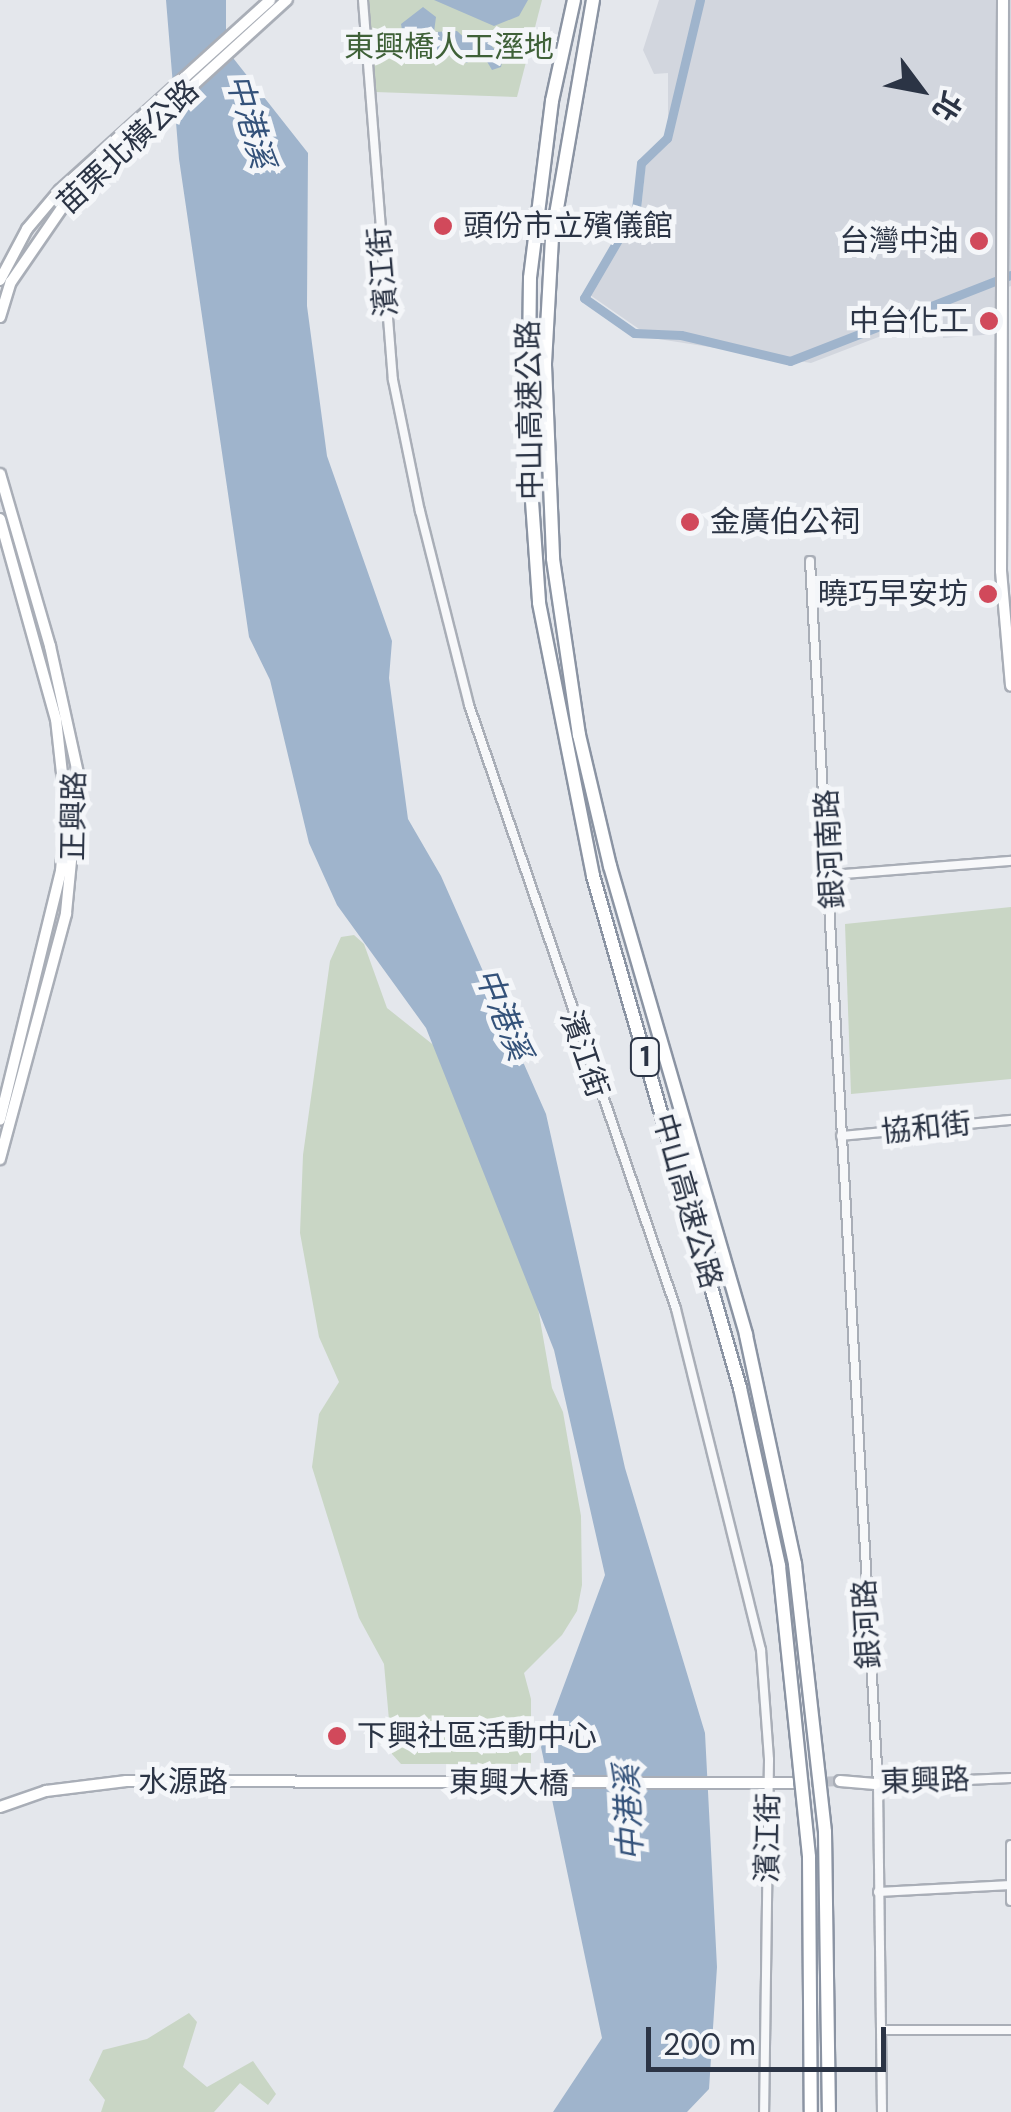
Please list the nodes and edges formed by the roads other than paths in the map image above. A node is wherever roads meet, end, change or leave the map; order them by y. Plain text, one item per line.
1 (270, 0) edge
2 (288, 0) edge
3 (363, 0) edge
4 (574, 0) edge
5 (593, 0) edge
6 (1003, 0) edge
7 (0, 280) edge
8 (0, 317) edge
9 (0, 474) edge
10 (0, 519) edge
11 (810, 561) dead end
12 (1006, 570) edge
13 (1011, 686) edge
14 (1011, 861) edge
15 (832, 875) junction
16 (0, 1120) edge
17 (1011, 1120) edge
18 (842, 1136) junction
19 (0, 1159) edge
20 (1011, 1778) edge
21 (840, 1781) tunnel mouth
22 (369, 1782) joint
23 (795, 1783) tunnel mouth
24 (878, 1784) junction
25 (769, 1786) junction
26 (0, 1807) edge
27 (1011, 1845) edge
28 (1011, 1884) edge
29 (878, 1892) junction
30 (1011, 1901) edge
31 (881, 2030) junction
32 (1011, 2030) edge
33 (764, 2112) edge
34 (812, 2112) edge
35 (829, 2112) edge
36 (882, 2112) edge

1 - 7 main road, 苗栗北橫公路
2 - 8 main road, 苗栗北橫公路
3 - 25 street, 濱江街
4 - 34 highway, 中山高速公路 / 1, bridge
5 - 35 highway, 中山高速公路 / 1, bridge
6 - 12 main road
9 - 19 main road, 正興路
10 - 16 main road, 正興路
11 - 15 street, 銀河南路
12 - 13 main road
14 - 15 street
15 - 18 street, 銀河南路
17 - 18 street, 協和街
18 - 24 street, 銀河路
20 - 24 street, 東興路
21 - 24 main road, 東興路
22 - 25 main road, 東興大橋
22 - 26 main road, 水源路
23 - 25 main road, 東興大橋
24 - 29 street, 銀河路
25 - 33 street, 濱江街
27 - 28 street
28 - 29 street
28 - 30 street
29 - 31 street, 銀河路
31 - 32 street
31 - 36 street, 銀河路

